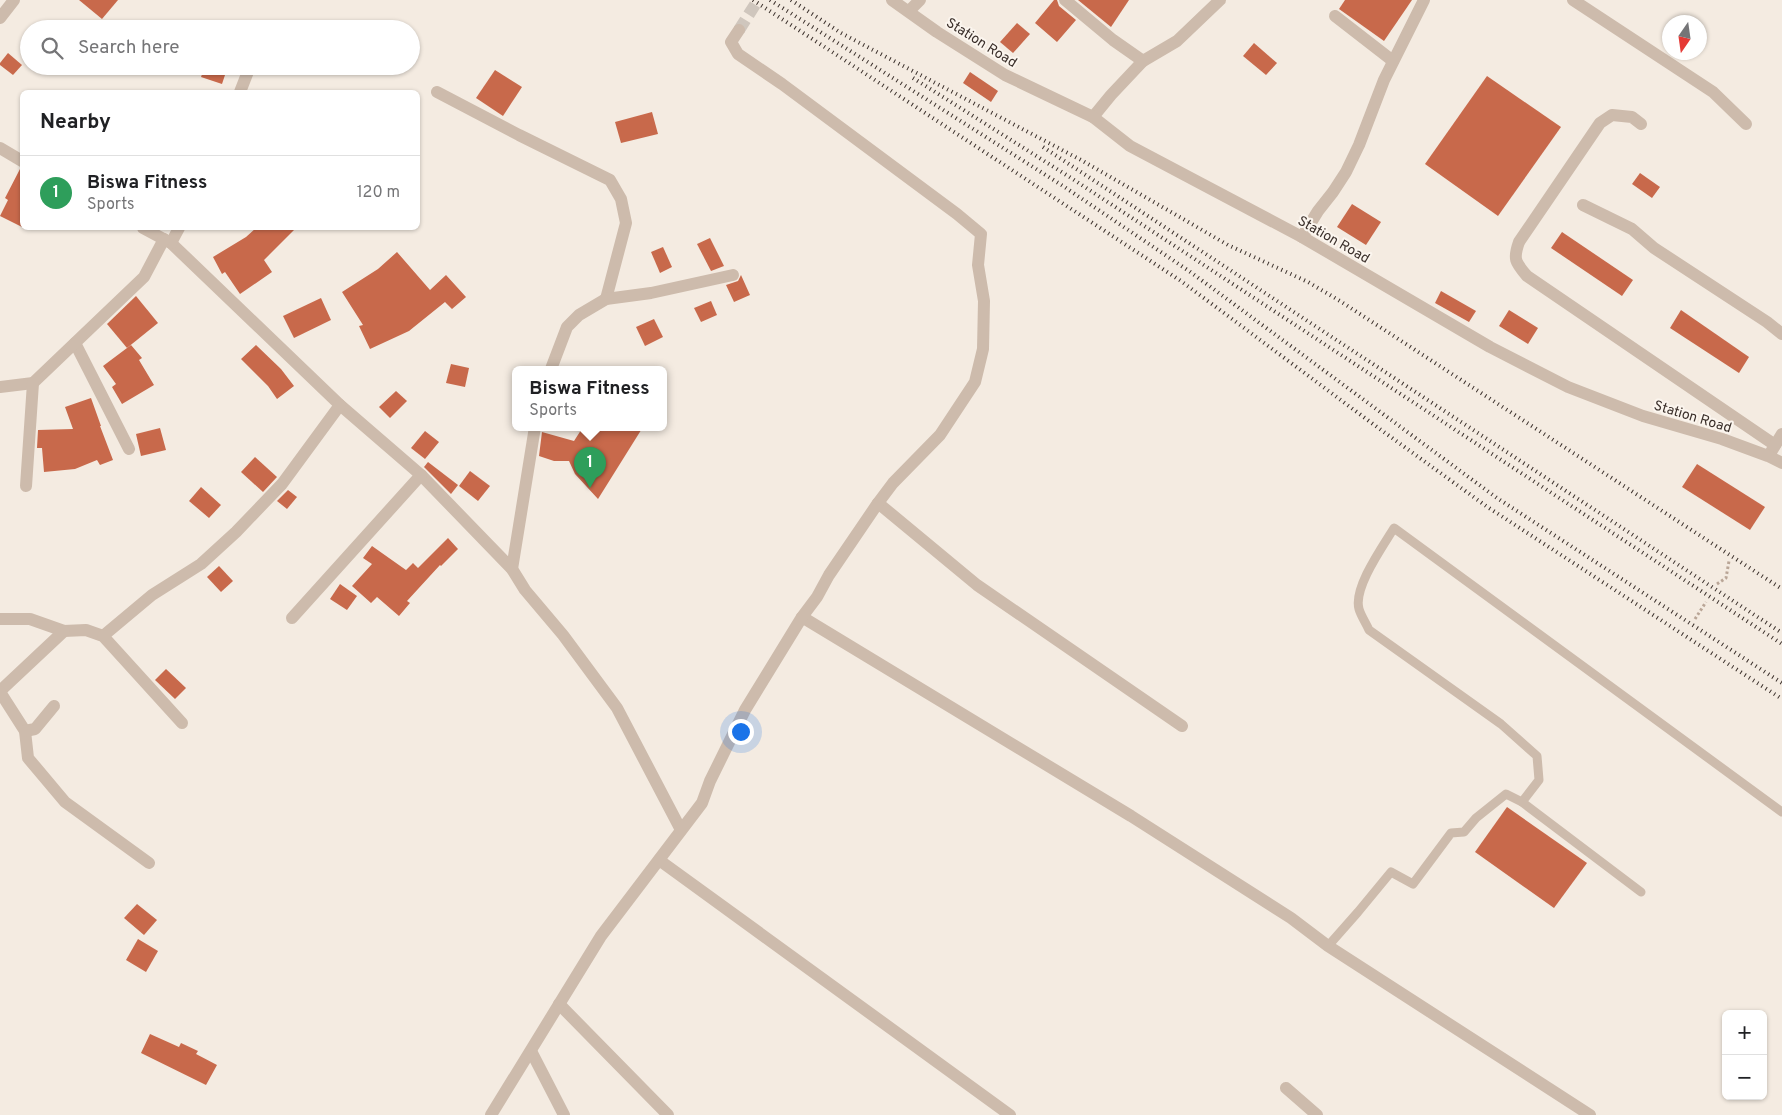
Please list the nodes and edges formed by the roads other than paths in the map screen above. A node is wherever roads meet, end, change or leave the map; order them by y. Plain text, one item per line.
1 (14, 0) edge
2 (892, 0) edge
3 (920, 0) edge
4 (1065, 0) edge
5 (1220, 0) edge
6 (1424, 0) edge
7 (1573, 0) edge
8 (909, 11) junction
9 (1335, 16) dead end
10 (0, 18) edge
11 (738, 30) tunnel mouth
12 (1143, 61) junction
13 (1393, 61) junction
14 (247, 75) edge
15 (241, 90) edge
16 (437, 92) dead end
17 (1093, 117) junction
18 (1641, 124) dead end
19 (1746, 124) dead end
20 (0, 148) edge
21 (20, 161) edge
22 (1583, 205) dead end
23 (147, 230) edge
24 (177, 230) edge
25 (1302, 237) junction
26 (167, 241) junction
27 (733, 275) dead end
28 (606, 299) junction
29 (1782, 334) edge
30 (75, 343) junction
31 (552, 366) edge
32 (33, 383) junction
33 (0, 387) edge
34 (340, 405) junction
35 (534, 431) edge
36 (1782, 434) edge
37 (129, 449) dead end
38 (1772, 451) junction
39 (1782, 463) edge
40 (421, 475) junction
41 (26, 486) dead end
42 (878, 503) junction
43 (512, 569) junction
44 (802, 617) junction
45 (292, 618) dead end
46 (0, 619) edge
47 (64, 631) junction
48 (103, 636) junction
49 (0, 691) edge
50 (54, 706) dead end
51 (182, 723) dead end
52 (1182, 726) dead end
53 (26, 731) junction
54 (1522, 802) junction
55 (1782, 812) edge
56 (681, 830) junction
57 (658, 860) junction
58 (149, 863) dead end
59 (1641, 892) dead end
60 (1328, 946) junction
61 (558, 1004) junction
62 (531, 1051) junction
63 (1286, 1088) dead end
64 (491, 1115) edge
65 (564, 1115) edge
66 (668, 1115) edge
67 (1010, 1115) edge
68 (1317, 1115) edge
69 (1590, 1115) edge

1 - 10 street
2 - 8 street, Station Road
3 - 8 street
4 - 12 street
5 - 12 street
6 - 13 street
7 - 19 street
8 - 17 street, Station Road
9 - 13 street
11 - 42 street
12 - 17 street
13 - 25 street
14 - 15 street
16 - 28 street
17 - 25 street, Station Road
18 - 38 street
20 - 21 street
22 - 29 street
23 - 26 street
24 - 26 street
25 - 38 street, Station Road
26 - 30 street
26 - 34 street
27 - 28 street
28 - 31 street
30 - 32 street
30 - 37 street
32 - 33 street
32 - 41 street
34 - 40 street
34 - 48 street
35 - 43 street
36 - 38 street
38 - 39 street, Station Road
40 - 43 street
40 - 45 street
42 - 44 street
42 - 52 street
43 - 56 street
44 - 56 street
44 - 60 street
46 - 47 street
47 - 48 street
47 - 49 street
48 - 51 street
49 - 53 street
50 - 53 street
53 - 58 street
54 - 55 lane
54 - 59 lane
54 - 60 lane
56 - 57 street
57 - 61 street
57 - 67 street
60 - 69 street
61 - 62 street
61 - 66 street
62 - 64 street
62 - 65 street
63 - 68 street

